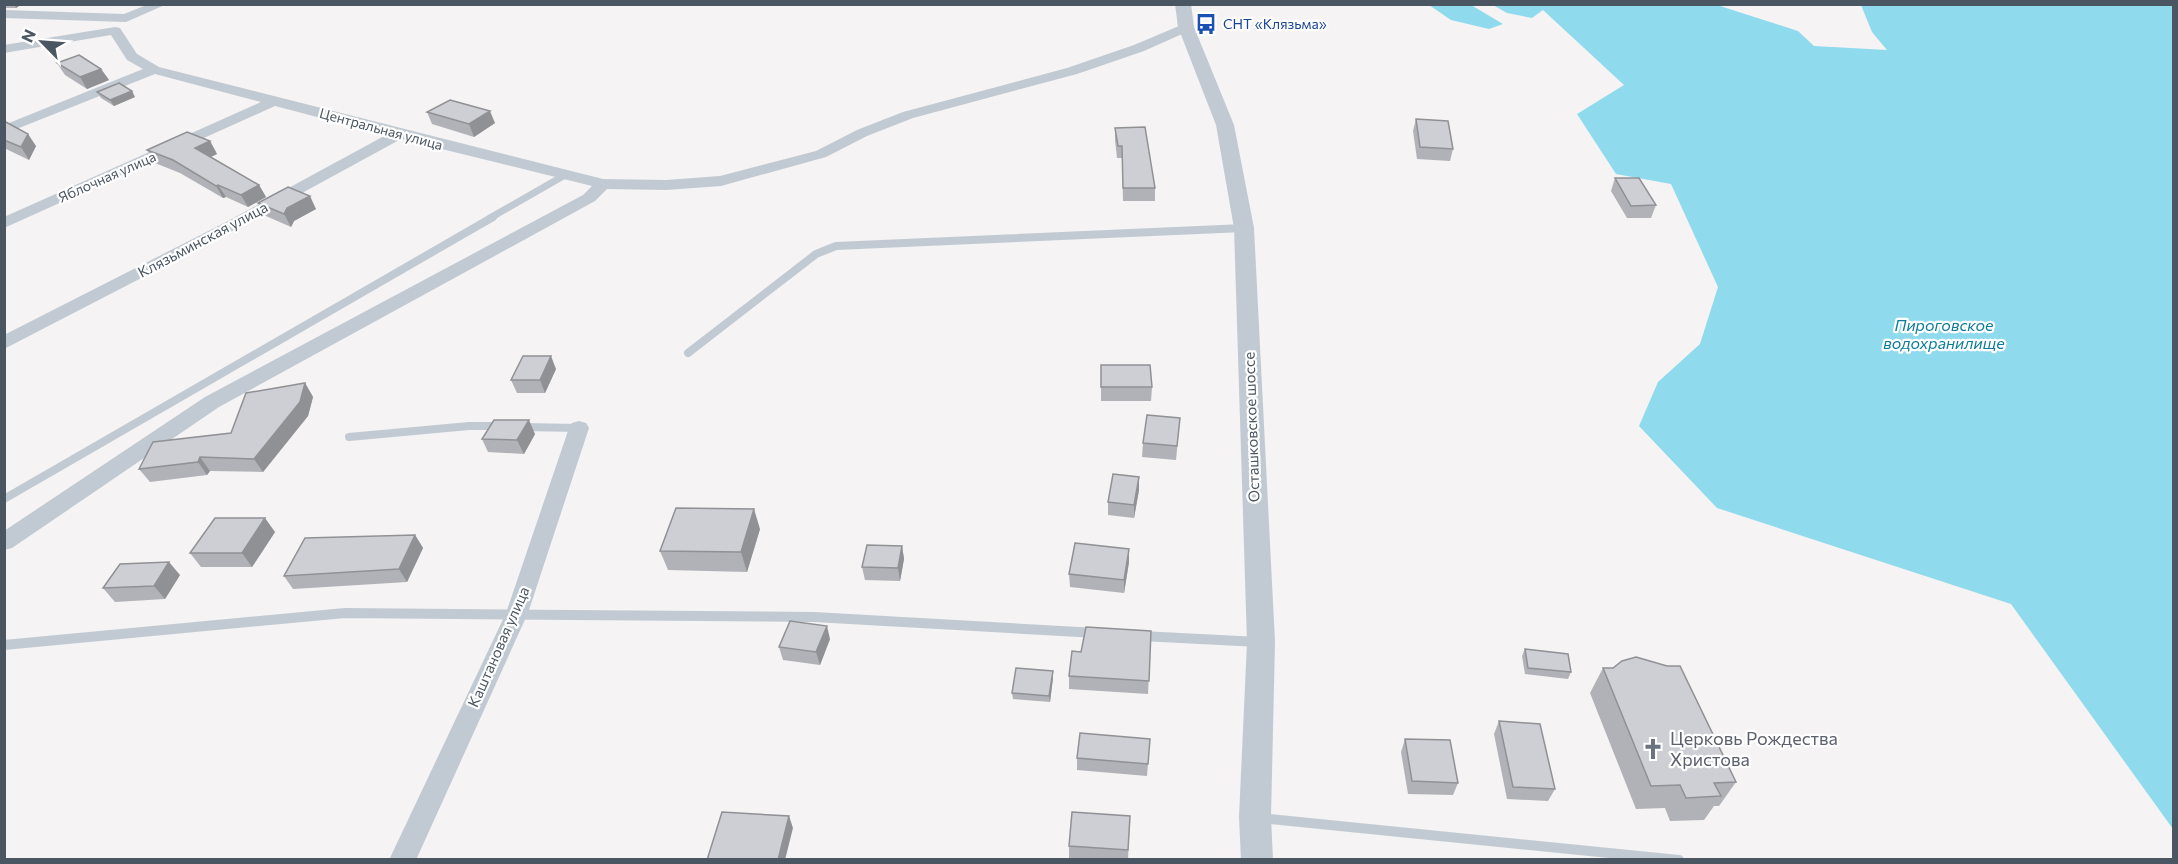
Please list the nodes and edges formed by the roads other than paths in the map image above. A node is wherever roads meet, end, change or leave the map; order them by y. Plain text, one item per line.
1 (161, 4) edge
2 (4, 14) edge
3 (1184, 16) edge
4 (4, 50) edge
5 (154, 70) junction
6 (275, 100) junction
7 (4, 130) edge
8 (399, 134) junction
9 (565, 175) junction
10 (603, 184) junction
11 (4, 223) edge
12 (1244, 228) junction
13 (4, 343) edge
14 (688, 353) dead end
15 (579, 428) joint
16 (349, 437) dead end
17 (4, 500) edge
18 (4, 542) edge
19 (517, 613) junction
20 (1108, 634) edge
21 (1132, 635) edge
22 (1261, 642) junction
23 (4, 645) edge
24 (1255, 817) junction
25 (402, 860) edge
26 (1257, 860) edge
27 (1679, 860) edge

1 - 2 street
3 - 10 street, Центральная улица
3 - 12 street, Осташковское шоссе
4 - 5 street, Центральная улица
5 - 6 street, Центральная улица
5 - 7 street
6 - 8 street, Центральная улица
6 - 11 street, Яблочная улица
8 - 9 street, Центральная улица
8 - 13 street, Клязьминская улица
9 - 10 street, Центральная улица
9 - 17 lane
10 - 18 street
12 - 14 lane
12 - 22 street, Осташковское шоссе
15 - 16 lane
15 - 19 street, Каштановая улица
19 - 20 lane
19 - 23 lane
19 - 25 street, Каштановая улица
21 - 22 lane
22 - 24 street, Осташковское шоссе
24 - 26 street, Осташковское шоссе
24 - 27 lane

